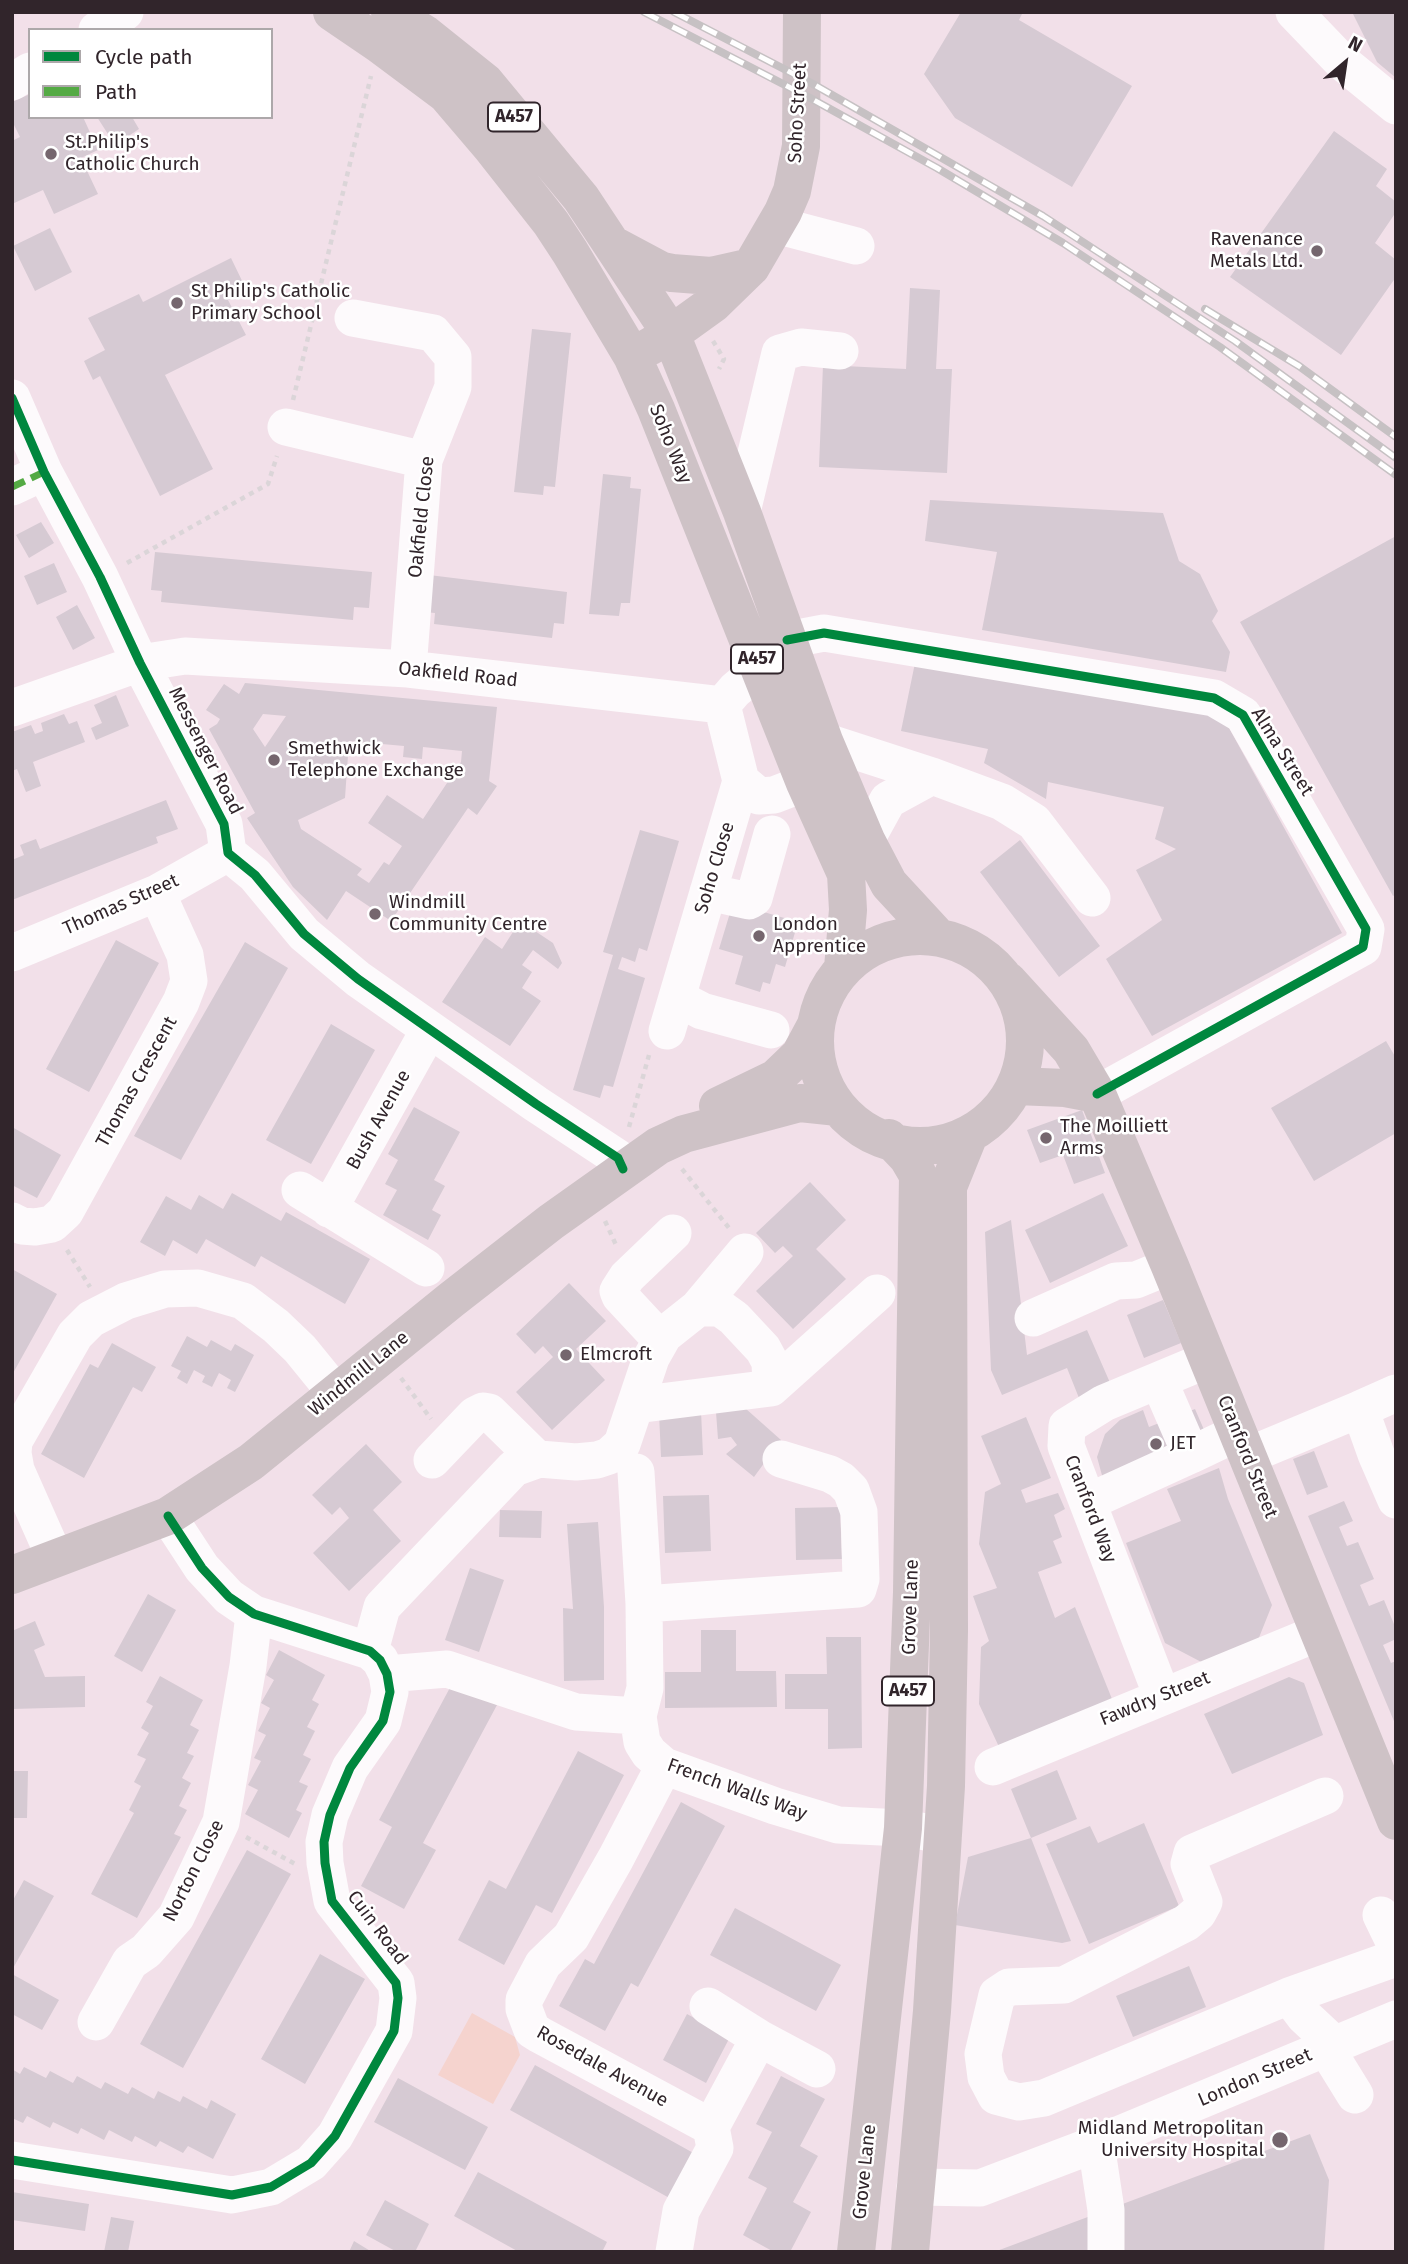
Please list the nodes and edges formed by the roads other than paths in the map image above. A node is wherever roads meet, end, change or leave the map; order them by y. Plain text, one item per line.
1 (125, 12) edge
2 (332, 12) edge
3 (390, 12) edge
4 (1294, 12) edge
5 (801, 21) edge
6 (100, 28) edge
7 (28, 72) edge
8 (12, 82) edge
9 (1396, 106) edge
10 (776, 225) junction
11 (614, 246) junction
12 (856, 246) dead end
13 (751, 267) junction
14 (353, 318) dead end
15 (671, 334) junction
16 (840, 351) dead end
17 (632, 356) junction
18 (12, 398) edge
19 (286, 427) road end
20 (424, 460) junction
21 (28, 479) edge
22 (742, 512) junction
23 (788, 640) junction
24 (140, 663) junction
25 (408, 669) junction
26 (760, 669) junction
27 (722, 705) junction
28 (13, 706) edge
29 (824, 741) junction
30 (932, 776) junction
31 (741, 781) junction
32 (805, 783) junction
33 (772, 834) dead end
34 (866, 840) junction
35 (228, 853) junction
36 (708, 892) junction
37 (157, 893) junction
38 (1093, 898) dead end
39 (1396, 927) edge
40 (937, 936) junction
41 (1363, 947) junction
42 (12, 953) edge
43 (843, 968) junction
44 (1008, 981) junction
45 (816, 1025) junction
46 (429, 1030) junction
47 (771, 1030) dead end
48 (1016, 1086) junction
49 (1097, 1094) junction
50 (838, 1107) junction
51 (969, 1135) junction
52 (889, 1138) junction
53 (671, 1140) junction
54 (621, 1163) junction
55 (12, 1221) edge
56 (673, 1233) dead end
57 (745, 1252) road end
58 (1170, 1266) junction
59 (426, 1268) dead end
60 (877, 1293) dead end
61 (698, 1308) junction
62 (1033, 1318) dead end
63 (661, 1340) junction
64 (1207, 1360) junction
65 (1159, 1381) junction
66 (771, 1388) junction
67 (335, 1392) junction
68 (1396, 1392) edge
69 (636, 1405) junction
70 (1360, 1409) junction
71 (1242, 1445) junction
72 (798, 1455) dead end
73 (1191, 1455) junction
74 (629, 1456) junction
75 (537, 1459) junction
76 (432, 1460) dead end
77 (1396, 1500) edge
78 (1087, 1502) junction
79 (167, 1516) junction
80 (55, 1558) junction
81 (12, 1575) edge
82 (644, 1604) junction
83 (254, 1614) junction
84 (1318, 1633) junction
85 (379, 1662) junction
86 (1162, 1696) junction
87 (638, 1716) junction
88 (664, 1766) junction
89 (993, 1767) dead end
90 (1325, 1796) dead end
91 (1396, 1821) edge
92 (903, 1828) junction
93 (943, 1835) junction
94 (1396, 1954) edge
95 (1289, 1996) junction
96 (708, 2006) dead end
97 (1396, 2019) edge
98 (96, 2022) dead end
99 (759, 2038) junction
100 (1330, 2046) junction
101 (817, 2069) dead end
102 (1355, 2095) dead end
103 (711, 2127) junction
104 (1096, 2144) junction
105 (12, 2160) edge
106 (915, 2187) junction
107 (674, 2252) edge
108 (856, 2252) edge
109 (910, 2252) edge
110 (1106, 2252) edge

1 - 6 street
2 - 17 main road, Soho Way / A457
3 - 11 main road, A457
4 - 9 street
5 - 10 main road, Soho Street
7 - 8 street
10 - 12 street
10 - 13 main road, Soho Street
11 - 13 main road
11 - 15 main road, A457
13 - 15 main road, Soho Street
14 - 20 street, Oakfield Close
15 - 17 main road, Soho Street
15 - 22 main road, A457
16 - 22 street
17 - 26 main road, Soho Way / A457
18 - 21 street, Messenger Road
19 - 20 street
20 - 25 street, Oakfield Close
21 - 24 street, Messenger Road
22 - 23 main road, A457
23 - 29 main road, A457
23 - 41 street, Alma Street
24 - 25 street, Oakfield Road
24 - 28 street, Oakfield Road
24 - 35 street, Messenger Road
25 - 27 street, Oakfield Road
26 - 27 street
26 - 32 main road, Soho Way / A457
27 - 31 street
29 - 30 street
29 - 34 main road, A457
30 - 34 street
30 - 38 street
31 - 32 street
31 - 36 street, Soho Close
32 - 43 main road, Soho Way / A457
33 - 36 street
34 - 40 main road, A457
35 - 37 street, Thomas Street
35 - 46 street
36 - 47 street, Soho Close
37 - 42 street, Thomas Street
37 - 55 street, Thomas Crescent
39 - 41 street
40 - 43 main road
40 - 44 main road
41 - 49 street
43 - 45 main road
44 - 48 main road
44 - 49 main road, Cranford Street
45 - 50 main road
45 - 53 main road, Windmill Lane
46 - 54 street
46 - 59 street, Bush Avenue
48 - 49 main road
48 - 51 main road
49 - 58 main road, Cranford Street
50 - 52 main road
50 - 53 main road, Windmill Lane
51 - 52 main road
51 - 93 main road, Grove Lane / A457
52 - 92 main road, Grove Lane / A457
53 - 54 main road, Windmill Lane
54 - 67 main road, Windmill Lane
56 - 63 street
57 - 61 street, French Walls Way
58 - 62 street
58 - 64 main road, Cranford Street
60 - 66 street
61 - 63 street, French Walls Way
61 - 66 street
63 - 69 street, French Walls Way
64 - 65 street, Cranford Way
64 - 71 main road, Cranford Street
65 - 73 street
65 - 78 street, Cranford Way
66 - 69 street
67 - 79 main road, Windmill Lane
67 - 80 street
68 - 70 street
69 - 74 street, French Walls Way
70 - 71 street
70 - 77 street
71 - 73 street
71 - 84 main road, Cranford Street
72 - 82 street
73 - 78 street
74 - 75 street
74 - 82 street, French Walls Way
75 - 76 street
75 - 85 street, Cuin Road
78 - 86 street, Cranford Way
79 - 80 main road, Windmill Lane
79 - 83 street
80 - 81 main road, Windmill Lane
82 - 87 street, French Walls Way
83 - 85 street
83 - 98 street, Norton Close
84 - 86 street, Fawdry Street
84 - 91 main road, Cranford Street
85 - 87 street
85 - 105 street, Cuin Road
86 - 89 street, Fawdry Street
87 - 88 street, French Walls Way
88 - 92 street, French Walls Way
88 - 103 street, Rosedale Avenue
90 - 95 street
92 - 93 street, French Walls Way
92 - 108 main road, Grove Lane / A457
93 - 106 main road, Grove Lane / A457
94 - 95 street
95 - 100 street
96 - 99 street
97 - 100 street, London Street
99 - 101 street
99 - 103 street
100 - 102 street
100 - 104 street, London Street
103 - 107 street
104 - 106 street, London Street
104 - 110 street
106 - 109 main road, Grove Lane / A457

